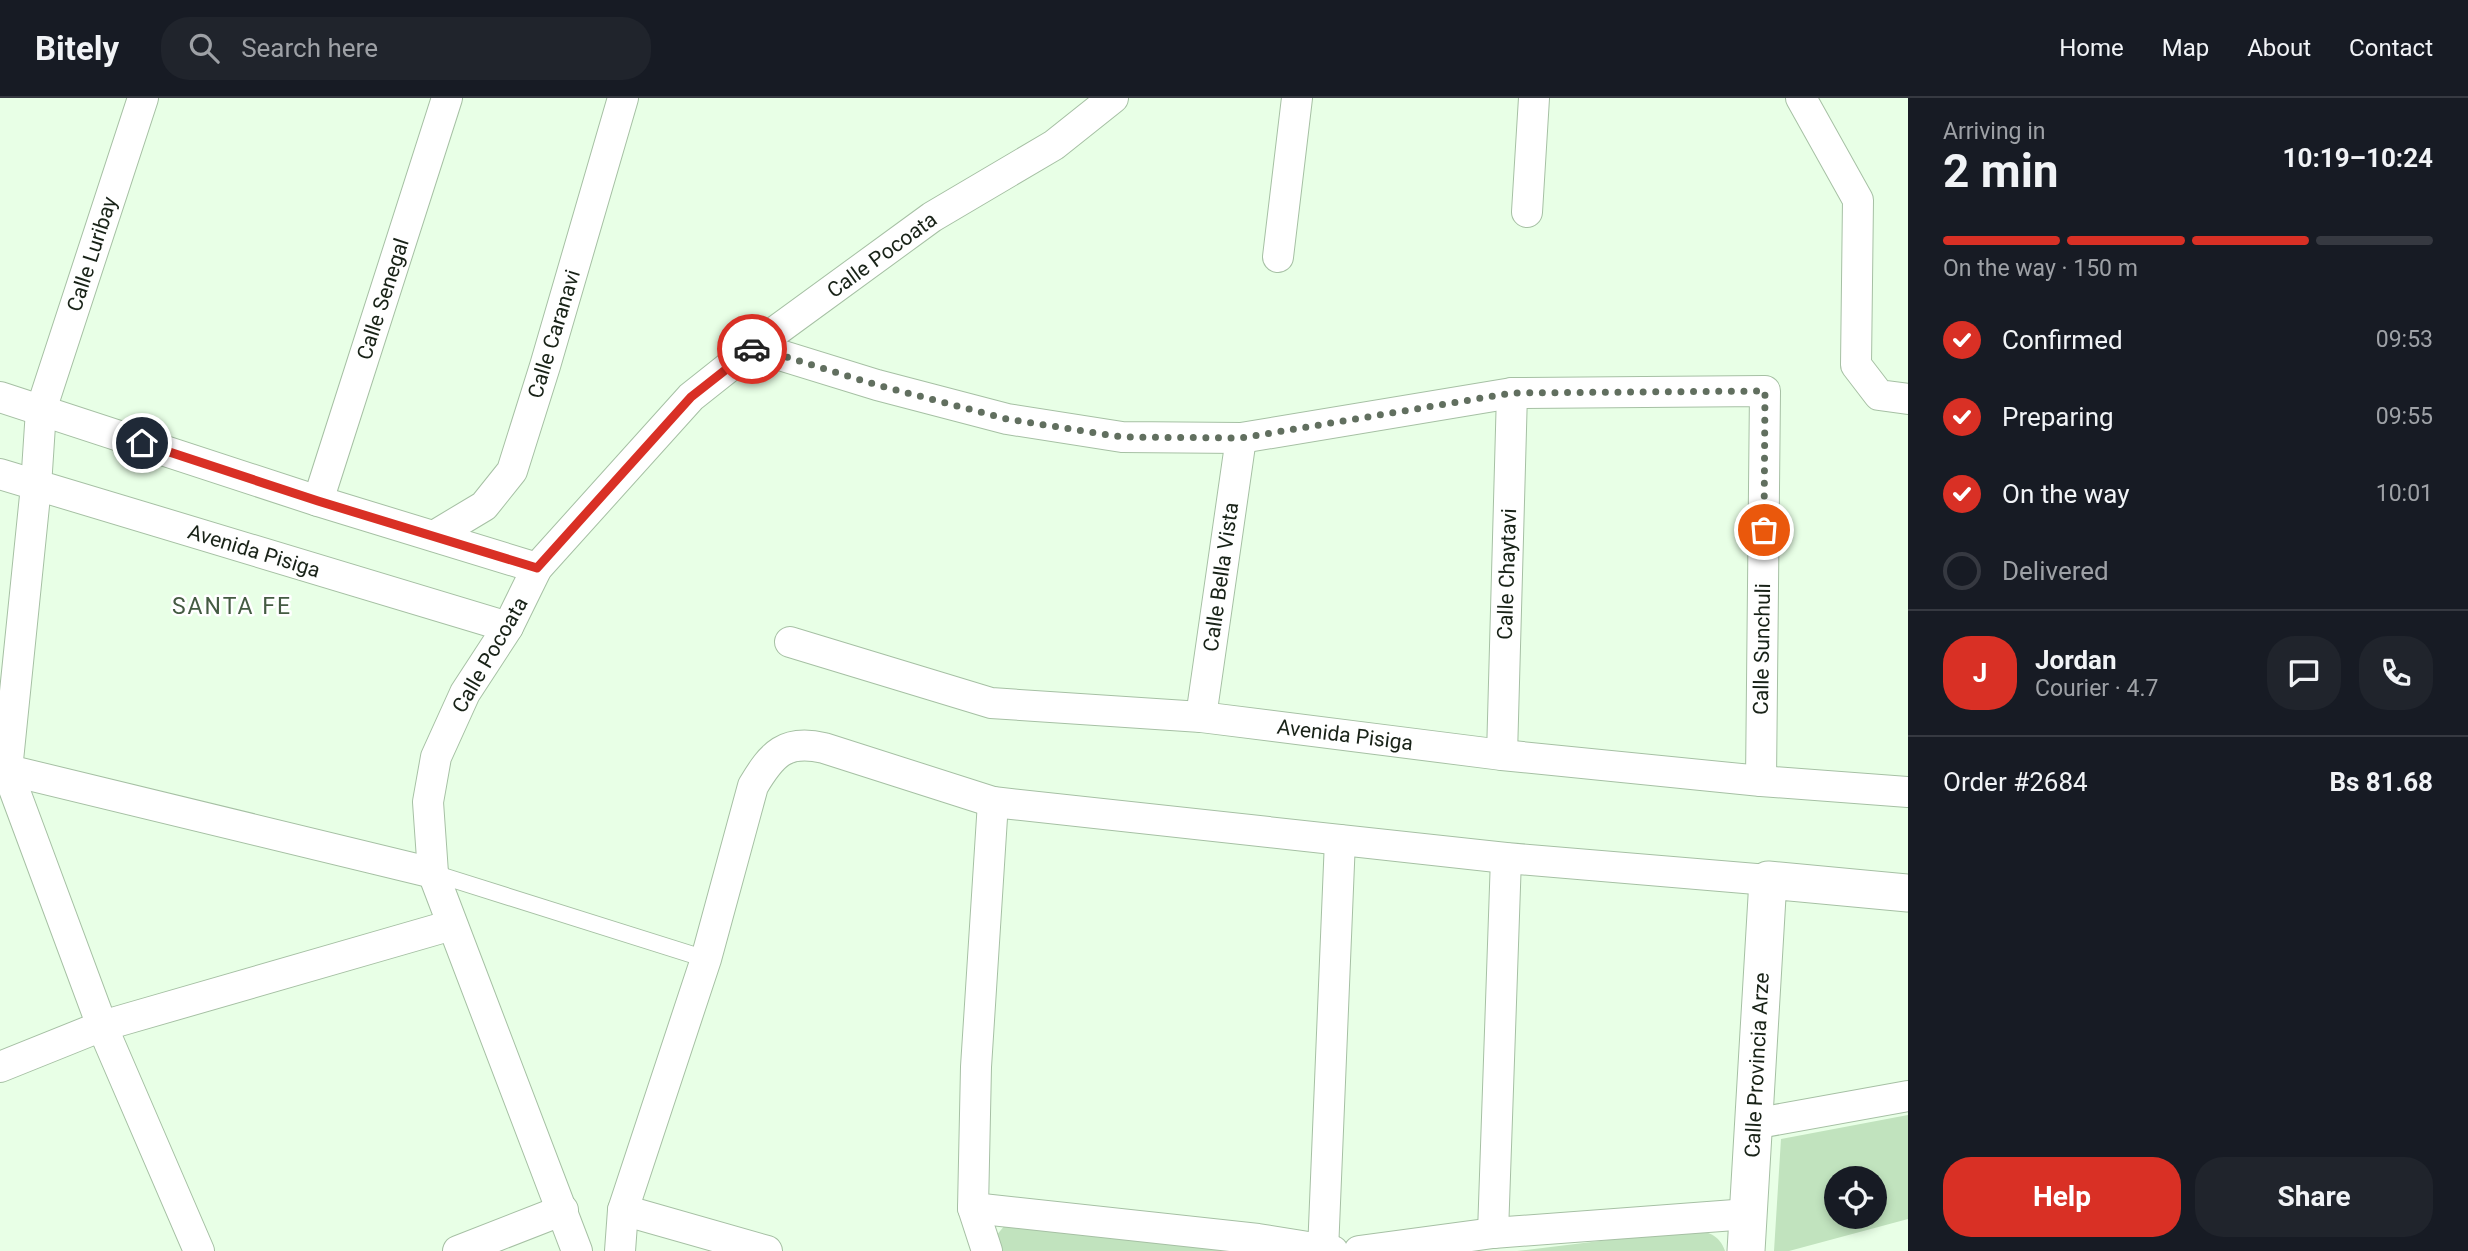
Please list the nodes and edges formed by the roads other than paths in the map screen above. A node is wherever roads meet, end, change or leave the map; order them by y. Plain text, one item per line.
1 (143, 98) edge
2 (447, 98) edge
3 (623, 98) edge
4 (1297, 98) edge
5 (1534, 98) edge
6 (1801, 98) edge
7 (1098, 101) edge
8 (1527, 212) dead end
9 (1278, 257) dead end
10 (754, 347) junction
11 (1512, 393) junction
12 (0, 397) edge
13 (1908, 399) edge
14 (41, 410) junction
15 (1241, 438) junction
16 (0, 474) edge
17 (36, 486) junction
18 (318, 501) junction
19 (434, 536) junction
20 (537, 568) junction
21 (508, 627) junction
22 (790, 642) dead end
23 (1201, 716) junction
24 (1502, 755) junction
25 (3, 769) edge
26 (1761, 781) junction
27 (1908, 792) edge
28 (993, 802) junction
29 (1340, 840) junction
30 (1506, 858) junction
31 (433, 873) junction
32 (1768, 880) junction
33 (1908, 893) edge
34 (452, 925) junction
35 (706, 959) junction
36 (102, 1026) junction
37 (0, 1067) edge
38 (1908, 1096) edge
39 (1753, 1124) junction
40 (972, 1208) junction
41 (563, 1210) junction
42 (623, 1210) junction
43 (1748, 1214) junction
44 (1493, 1233) junction
45 (199, 1251) edge
46 (458, 1251) edge
47 (577, 1251) edge
48 (620, 1251) edge
49 (767, 1251) edge
50 (987, 1251) edge
51 (1323, 1251) edge
52 (1333, 1251) edge
53 (1359, 1251) edge
54 (1746, 1251) edge

1 - 14 street, Calle Luribay
2 - 18 street, Calle Senegal
3 - 19 street, Calle Caranavi
4 - 9 street
5 - 8 street
6 - 13 street
7 - 10 street, Calle Pocoata
10 - 15 street
10 - 20 street, Calle Pocoata
11 - 15 street
11 - 24 street, Calle Chaytavi
11 - 26 street, Calle Sunchuli
12 - 14 street
14 - 17 street, Calle Luribay
14 - 18 street
15 - 23 street, Calle Bella Vista
16 - 17 street, Avenida Pisiga
17 - 21 street, Avenida Pisiga
17 - 25 street, Calle Luribay
18 - 19 street
19 - 20 street
20 - 21 street, Calle Pocoata
21 - 31 street, Calle Pocoata
22 - 23 street, Avenida Pisiga
23 - 24 street, Avenida Pisiga
24 - 26 street, Avenida Pisiga
25 - 31 street
25 - 36 street
26 - 27 street, Avenida Pisiga
28 - 29 street
28 - 35 street
28 - 40 street
29 - 30 street
29 - 51 street
30 - 32 street
30 - 44 street
31 - 34 street, Calle Pocoata
31 - 35 lane
32 - 33 street
32 - 39 street, Calle Provincia Arze
34 - 36 street
34 - 41 street, Calle Pocoata
35 - 42 street
36 - 37 street
36 - 45 street
38 - 39 street
39 - 43 street, Calle Provincia Arze
40 - 50 street
40 - 51 street
41 - 46 street
41 - 47 street, Calle Pocoata
42 - 48 street
42 - 49 street
43 - 44 street
43 - 54 street, Calle Provincia Arze
44 - 53 street
51 - 52 street

